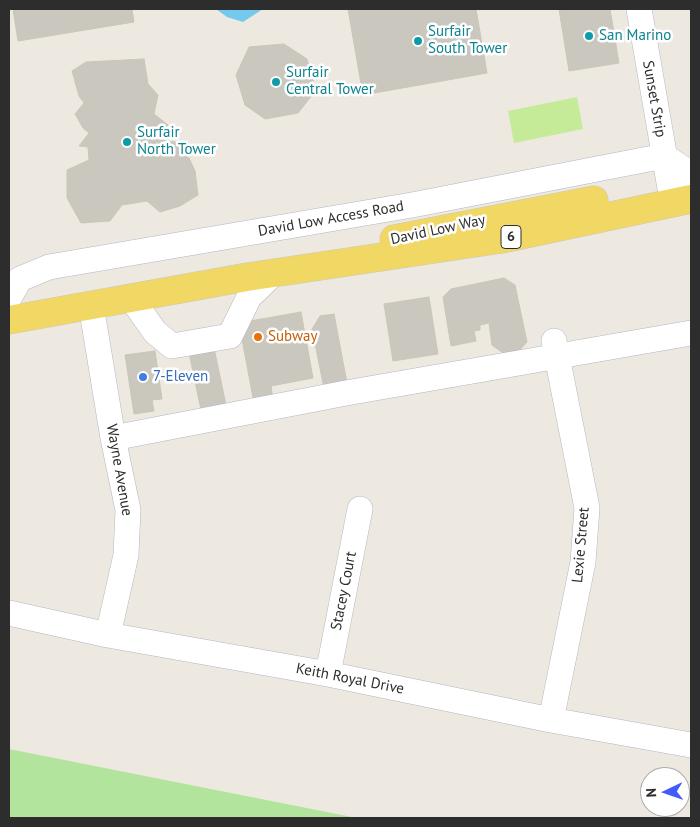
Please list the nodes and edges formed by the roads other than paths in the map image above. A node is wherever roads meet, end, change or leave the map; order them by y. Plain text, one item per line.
1 (639, 9) edge
2 (664, 156) junction
3 (686, 189) edge
4 (260, 276) junction
5 (131, 298) junction
6 (9, 300) edge
7 (91, 305) junction
8 (691, 333) edge
9 (556, 348) junction
10 (113, 438) junction
11 (360, 509) dead end
12 (9, 613) edge
13 (108, 634) junction
14 (328, 674) junction
15 (551, 720) junction
16 (691, 745) edge

1 - 2 street, Sunset Strip
2 - 3 street, Sunset Strip
2 - 6 street, David Low Access Road
3 - 4 main road, David Low Way / 6
4 - 5 main road, David Low Way / 6
4 - 5 street
5 - 7 main road, David Low Way / 6
6 - 7 main road, David Low Way / 6
7 - 10 street, Wayne Avenue
8 - 9 street
9 - 10 street
9 - 15 street, Lexie Street
10 - 13 street, Wayne Avenue
11 - 14 street, Stacey Court
12 - 13 street, Keith Royal Drive
13 - 14 street, Keith Royal Drive
14 - 15 street, Keith Royal Drive
15 - 16 street, Keith Royal Drive

